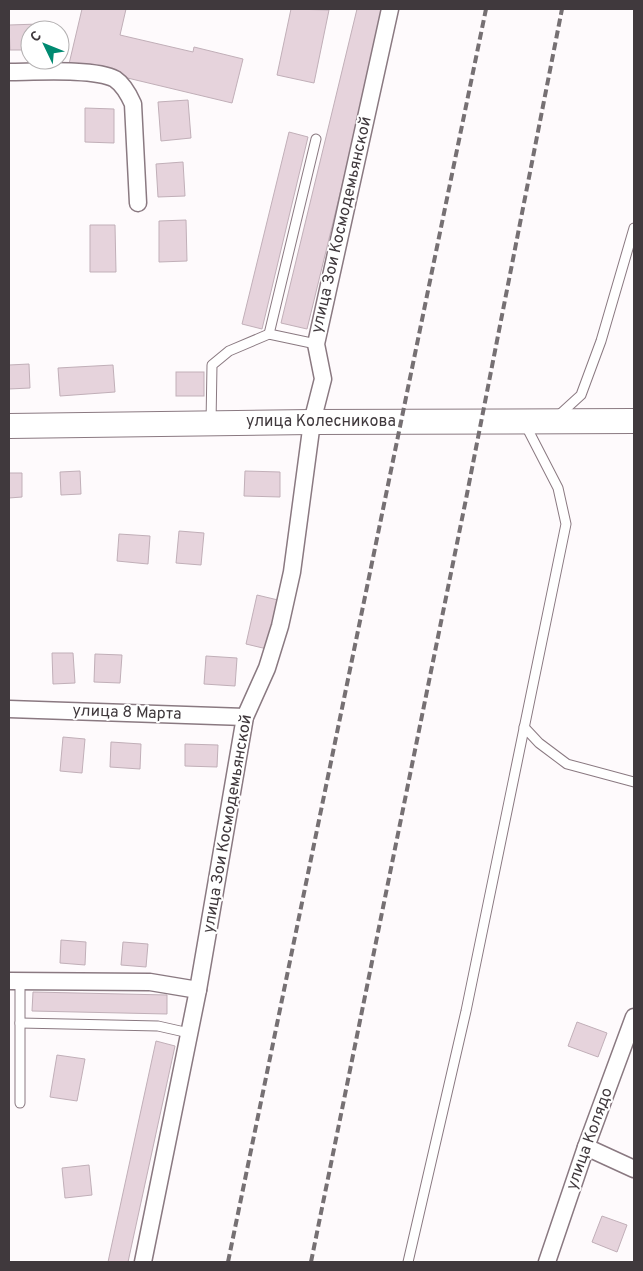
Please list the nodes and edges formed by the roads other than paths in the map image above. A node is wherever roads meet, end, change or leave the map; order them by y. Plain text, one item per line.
1 (390, 9) edge
2 (9, 72) edge
3 (316, 139) dead end
4 (138, 203) dead end
5 (634, 228) edge
6 (269, 334) junction
7 (316, 344) junction
8 (552, 421) junction
9 (634, 421) edge
10 (312, 422) junction
11 (523, 422) junction
12 (211, 423) junction
13 (9, 426) edge
14 (9, 709) edge
15 (245, 717) junction
16 (524, 727) junction
17 (634, 782) edge
18 (15, 981) edge
19 (198, 990) junction
20 (634, 1017) edge
21 (20, 1023) junction
22 (189, 1033) junction
23 (20, 1103) dead end
24 (586, 1147) junction
25 (634, 1170) edge
26 (143, 1262) edge
27 (408, 1262) edge
28 (547, 1262) edge

1 - 7 street, улица Зои Космодемьянской
2 - 4 street
3 - 6 lane
5 - 8 lane
6 - 7 lane
6 - 12 lane
7 - 10 street, улица Зои Космодемьянской
8 - 9 street, улица Колесникова
8 - 11 street, улица Колесникова
10 - 11 street, улица Колесникова
10 - 12 street, улица Колесникова
10 - 15 street, улица Зои Космодемьянской
11 - 16 lane
12 - 13 street, улица Колесникова
14 - 15 street, улица 8 Марта
15 - 19 street, улица Зои Космодемьянской
16 - 17 lane
16 - 27 lane
18 - 19 street
18 - 21 lane
19 - 22 street, улица Зои Космодемьянской
20 - 24 street, улица Колядо
21 - 22 lane
21 - 23 lane
22 - 26 street, улица Зои Космодемьянской
24 - 25 street
24 - 28 street, улица Колядо

